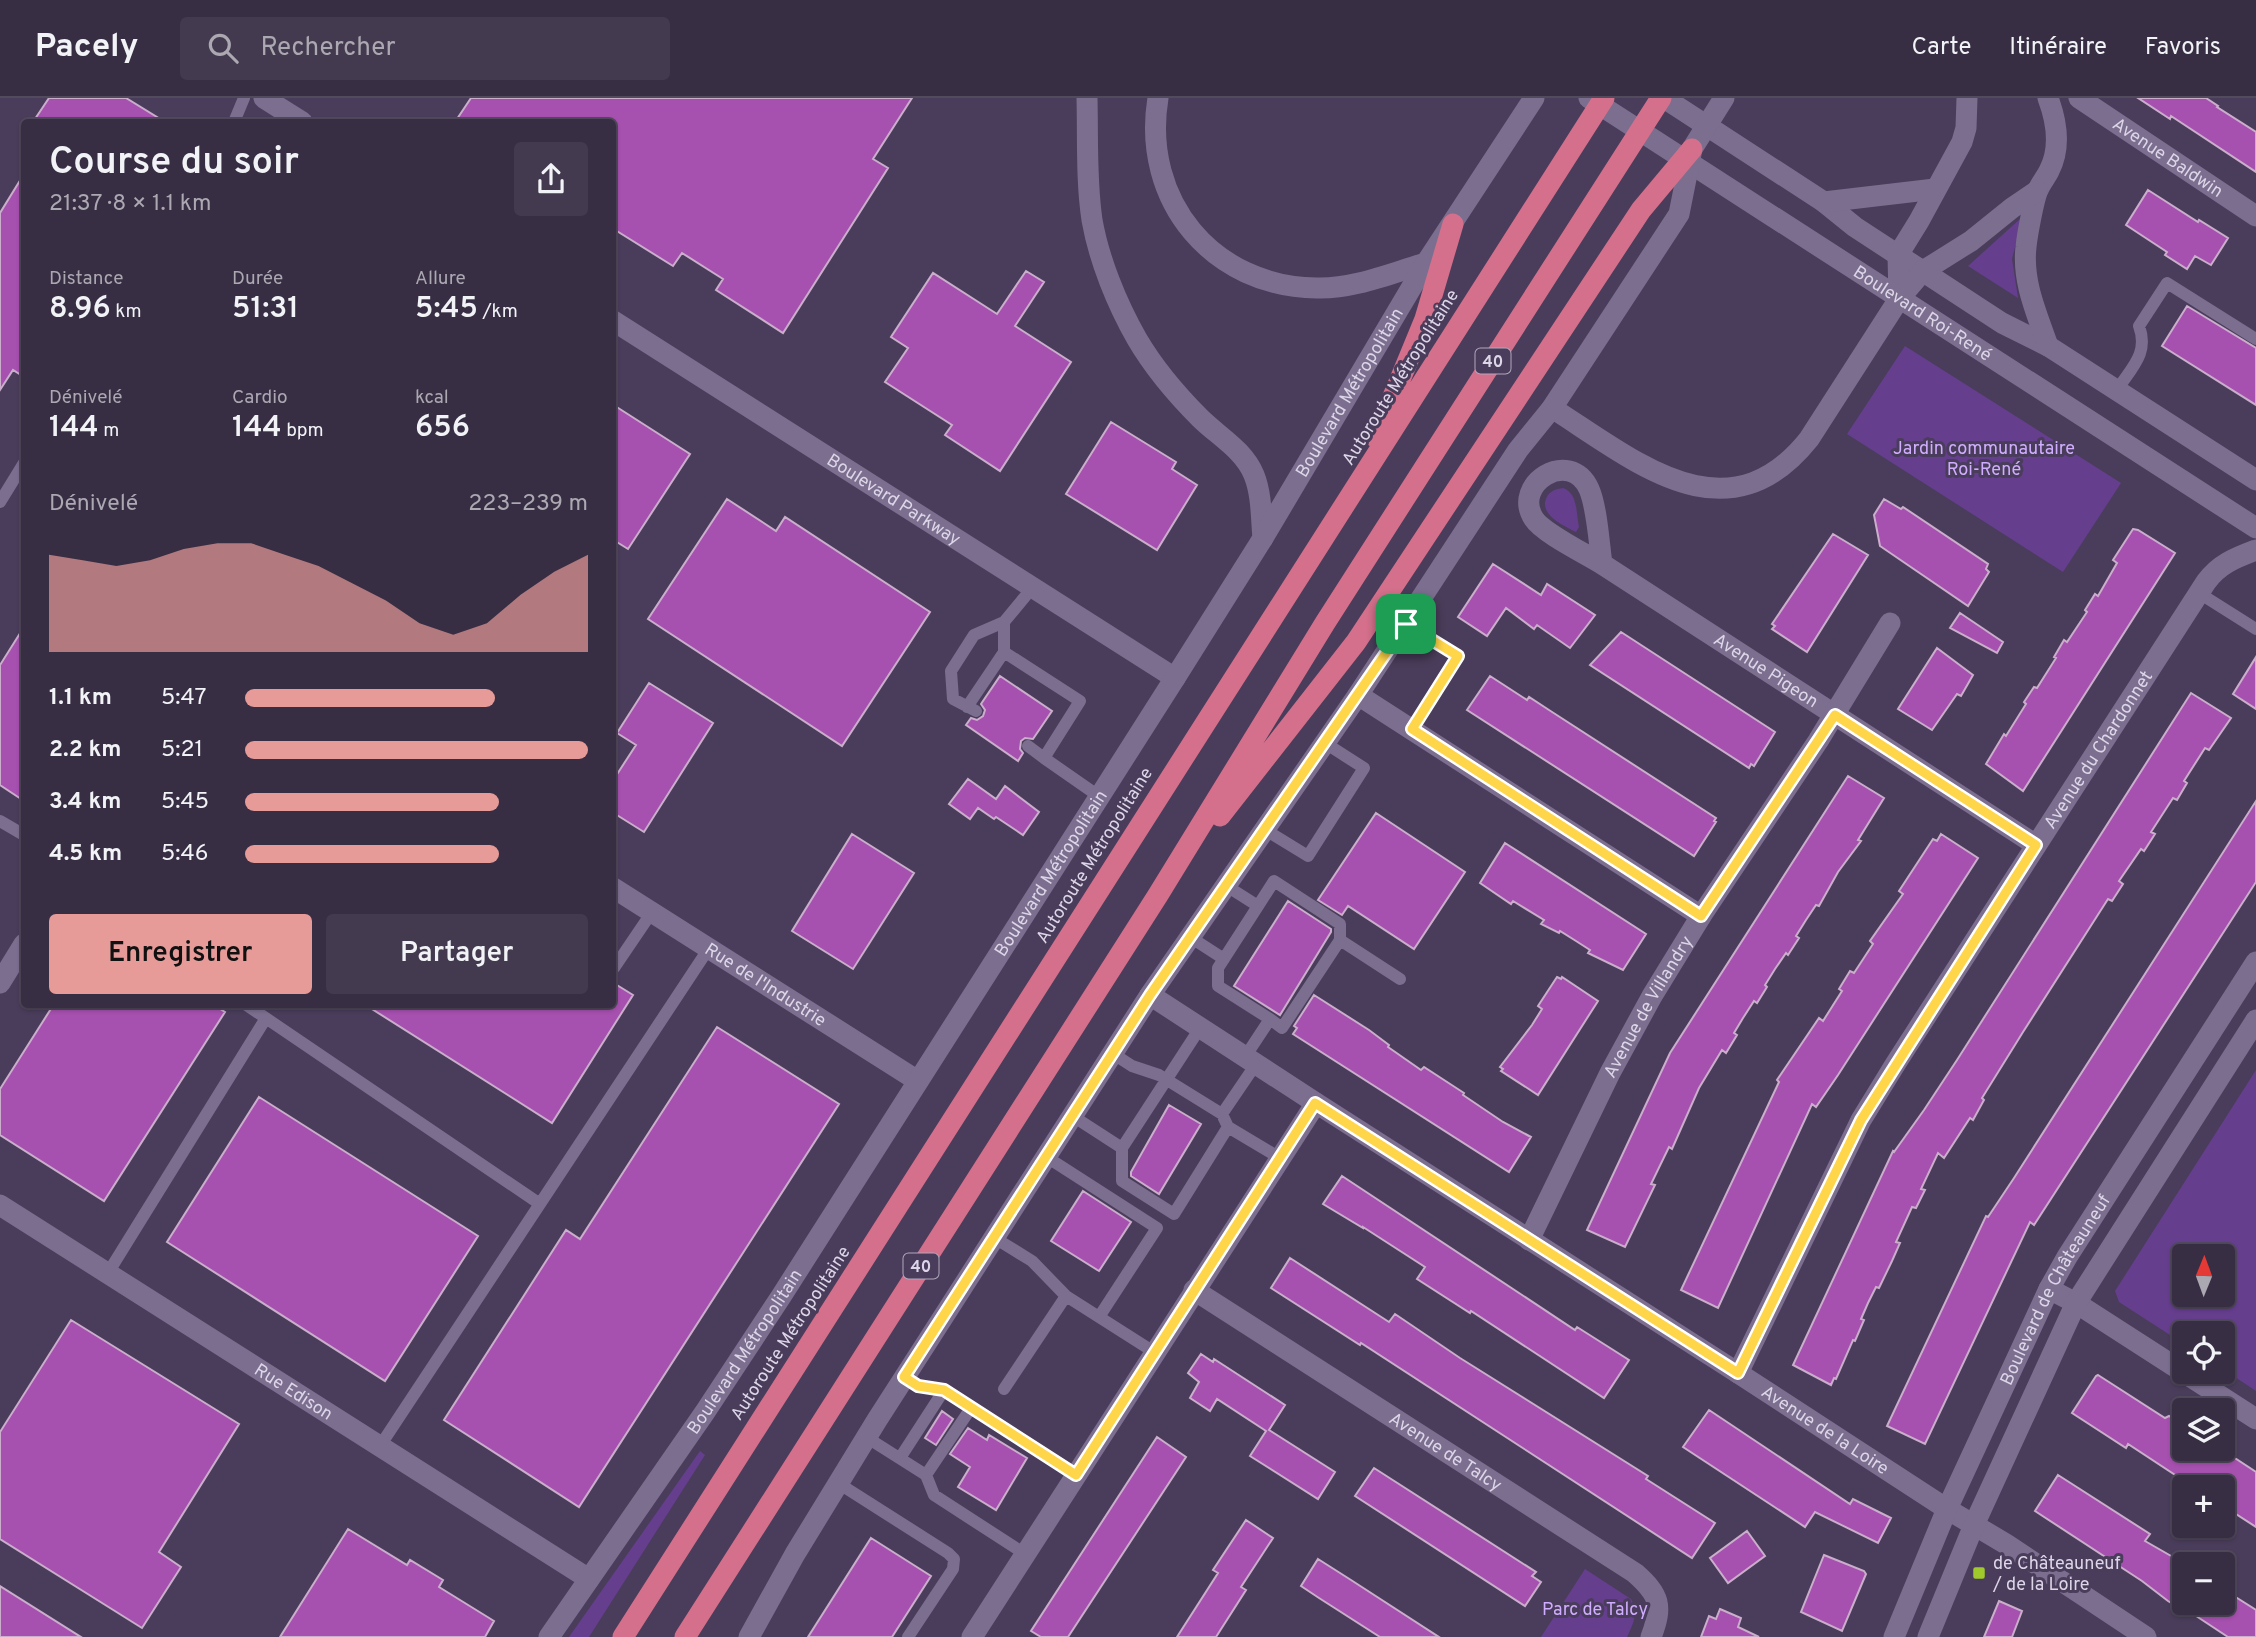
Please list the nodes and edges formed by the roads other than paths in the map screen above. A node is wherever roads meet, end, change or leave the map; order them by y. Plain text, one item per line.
1 (244, 98) edge
2 (264, 98) edge
3 (1087, 98) edge
4 (1158, 98) edge
5 (1534, 98) edge
6 (1589, 98) edge
7 (1604, 98) edge
8 (1662, 98) edge
9 (1724, 98) edge
10 (1967, 98) edge
11 (2048, 98) edge
12 (2079, 98) edge
13 (235, 119) edge
14 (292, 119) edge
15 (1692, 149) junction
16 (1935, 189) junction
17 (2037, 191) junction
18 (1824, 202) junction
19 (2256, 216) edge
20 (1453, 224) junction
21 (1898, 255) junction
22 (1426, 263) junction
23 (1923, 271) junction
24 (1899, 299) junction
25 (616, 323) edge
26 (2256, 339) edge
27 (2048, 346) junction
28 (2117, 390) junction
29 (1552, 408) junction
30 (21, 468) edge
31 (2256, 480) edge
32 (1354, 492) junction
33 (0, 502) edge
34 (2256, 528) edge
35 (1262, 538) junction
36 (2256, 550) edge
37 (1602, 564) dead end
38 (1033, 587) junction
39 (2199, 593) junction
40 (1004, 622) junction
41 (1890, 623) dead end
42 (1406, 624) junction
43 (2256, 629) edge
44 (1004, 652) junction
45 (1175, 678) junction
46 (1358, 695) junction
47 (1835, 715) junction
48 (1412, 729) junction
49 (1325, 743) junction
50 (1028, 746) dead end
51 (1044, 758) junction
52 (1100, 797) junction
53 (0, 821) edge
54 (1264, 829) junction
55 (21, 833) edge
56 (2036, 845) junction
57 (1225, 885) junction
58 (616, 890) edge
59 (1158, 895) junction
60 (1258, 906) junction
61 (652, 912) junction
62 (1701, 916) junction
63 (1190, 937) junction
64 (1340, 940) junction
65 (709, 948) junction
66 (21, 949) edge
67 (1224, 959) junction
68 (2256, 962) edge
69 (616, 965) edge
70 (1400, 979) dead end
71 (0, 983) edge
72 (1150, 995) junction
73 (251, 1008) edge
74 (266, 1018) junction
75 (1270, 1019) junction
76 (2256, 1020) edge
77 (1200, 1028) junction
78 (1112, 1053) junction
79 (1250, 1061) junction
80 (1167, 1080) junction
81 (918, 1081) junction
82 (1315, 1103) junction
83 (1222, 1114) junction
84 (1071, 1115) junction
85 (1228, 1127) junction
86 (1122, 1148) junction
87 (1045, 1156) junction
88 (1280, 1158) junction
89 (540, 1204) junction
90 (0, 1205) edge
91 (993, 1237) junction
92 (1529, 1240) junction
93 (108, 1273) junction
94 (2049, 1289) junction
95 (1194, 1290) junction
96 (1066, 1296) junction
97 (2076, 1303) junction
98 (1099, 1317) junction
99 (1154, 1352) junction
100 (1738, 1373) junction
101 (904, 1377) junction
102 (1004, 1389) dead end
103 (944, 1390) junction
104 (971, 1408) junction
105 (2256, 1419) edge
106 (866, 1437) junction
107 (380, 1446) junction
108 (900, 1458) junction
109 (926, 1475) junction
110 (1076, 1475) junction
111 (838, 1483) junction
112 (1947, 1509) junction
113 (1974, 1525) junction
114 (1025, 1555) junction
115 (589, 1579) junction
116 (549, 1637) edge
117 (623, 1637) edge
118 (685, 1637) edge
119 (749, 1637) edge
120 (908, 1637) edge
121 (972, 1637) edge
122 (1651, 1637) edge
123 (1894, 1637) edge
124 (1928, 1637) edge
125 (2146, 1637) edge

1 - 13 lane
2 - 14 street
3 - 35 street
4 - 22 street
5 - 20 street, Boulevard Métropolitain
6 - 24 street, Boulevard Roi-René
7 - 32 highway, Autoroute Métropolitaine / 40
8 - 18 street, Boulevard Roi-René
8 - 59 highway, 40
9 - 15 street
10 - 16 street
11 - 17 street
12 - 19 street, Avenue Baldwin
15 - 29 street
15 - 59 highway
16 - 18 street
16 - 21 street
17 - 23 street
17 - 27 street
18 - 21 street, Boulevard Roi-René
20 - 22 street, Boulevard Métropolitain
20 - 32 highway
21 - 23 street, Boulevard Roi-René
21 - 24 street
22 - 35 street, Boulevard Métropolitain
23 - 24 street
23 - 27 street, Boulevard Roi-René
24 - 29 street
24 - 34 street, Boulevard Roi-René
25 - 38 street, Boulevard Parkway
26 - 28 lane
27 - 28 street, Boulevard Roi-René
28 - 31 street, Boulevard Roi-René
29 - 42 street
30 - 33 lane
32 - 117 highway, Autoroute Métropolitaine / 40
35 - 45 street, Boulevard Métropolitain
36 - 39 street, Avenue du Chardonnet
37 - 47 street, Avenue Pigeon
38 - 40 lane
38 - 45 street, Boulevard Parkway
39 - 43 lane
39 - 56 street, Avenue du Chardonnet
40 - 44 lane
40 - 44 lane
41 - 47 street, Avenue de Villandry
42 - 46 street
42 - 48 lane
44 - 51 lane
45 - 52 street, Boulevard Métropolitain
46 - 48 street
46 - 49 street
47 - 56 street, Avenue Pigeon
47 - 62 street, Avenue de Villandry
48 - 62 street
49 - 54 street
49 - 54 lane
50 - 51 lane
51 - 52 lane
52 - 81 street, Boulevard Métropolitain
53 - 55 lane
54 - 57 street
56 - 100 street, Avenue du Chardonnet
57 - 60 lane
57 - 63 street
58 - 61 street, Rue de l'Industrie
59 - 118 highway, 40
60 - 64 lane
60 - 67 lane
61 - 65 street, Rue de l'Industrie
61 - 69 lane
62 - 92 street, Avenue de Villandry
63 - 67 lane
63 - 72 street
64 - 70 lane
64 - 75 lane
65 - 81 street, Rue de l'Industrie
65 - 89 lane
66 - 71 street
67 - 75 lane
68 - 94 street, Boulevard de Châteauneuf
72 - 77 street, Avenue de la Loire
72 - 78 street
73 - 74 lane
74 - 89 lane
74 - 93 lane
75 - 79 lane
76 - 97 street, Boulevard de Châteauneuf
77 - 79 street, Avenue de la Loire
77 - 80 lane
78 - 80 lane
78 - 84 street
79 - 82 street, Avenue de la Loire
79 - 83 lane
80 - 83 lane
80 - 86 lane
81 - 115 street, Boulevard Métropolitain
82 - 88 street
82 - 92 street, Avenue de la Loire
83 - 85 lane
84 - 86 lane
84 - 87 street
85 - 86 lane
85 - 88 lane
87 - 91 street
87 - 98 lane
88 - 95 street
89 - 107 lane
90 - 93 street, Rue Edison
91 - 96 lane
91 - 101 street
92 - 100 street, Avenue de la Loire
93 - 107 street, Rue Edison
94 - 97 street
94 - 112 street, Boulevard de Châteauneuf
95 - 99 street
95 - 122 street, Avenue de Talcy
96 - 98 lane
96 - 102 lane
97 - 105 street
97 - 113 street, Boulevard de Châteauneuf
98 - 99 lane
99 - 110 street
100 - 112 street, Avenue de la Loire
101 - 103 lane
101 - 106 street
103 - 104 lane
103 - 108 lane
104 - 109 lane
104 - 110 lane
106 - 108 lane
106 - 111 street
107 - 115 street, Rue Edison
108 - 109 lane
109 - 114 lane
110 - 114 street
111 - 119 street
111 - 120 lane
112 - 113 street, Avenue de la Loire
112 - 123 street, Boulevard de Châteauneuf
113 - 124 street, Boulevard de Châteauneuf
113 - 125 street, Avenue de la Loire
114 - 121 street
115 - 116 street, Boulevard Métropolitain

